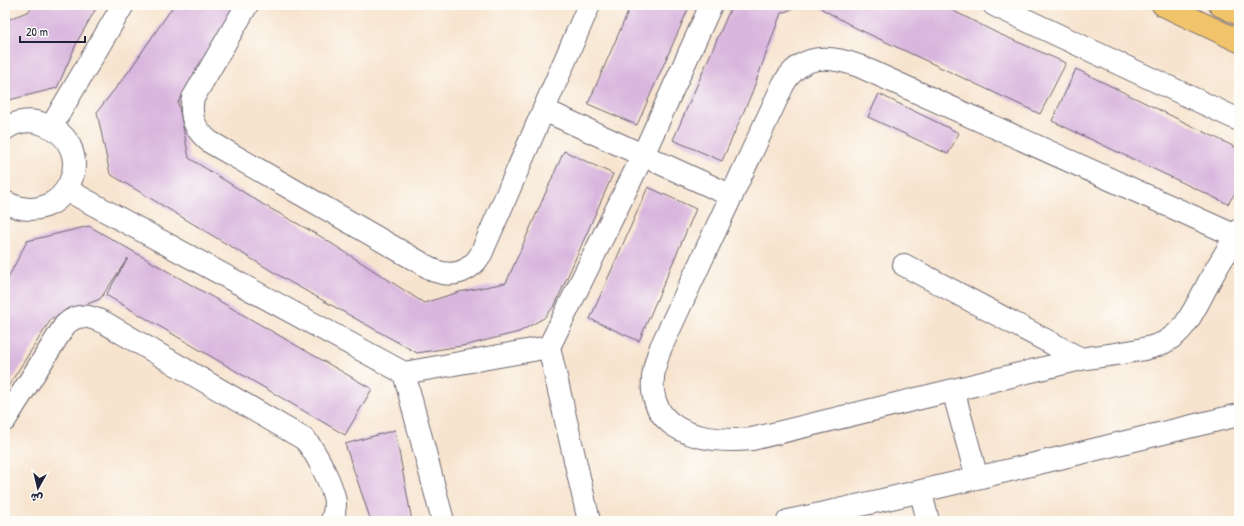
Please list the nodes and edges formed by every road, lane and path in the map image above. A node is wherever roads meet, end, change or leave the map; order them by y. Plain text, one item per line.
1 (123, 5) edge
2 (247, 5) edge
3 (589, 5) edge
4 (711, 5) edge
5 (994, 5) edge
6 (1163, 5) edge
7 (1220, 5) edge
8 (1239, 14) edge
9 (1239, 41) edge
10 (544, 110) junction
11 (1239, 120) edge
12 (51, 127) junction
13 (5, 129) edge
14 (643, 155) junction
15 (67, 190) junction
16 (732, 196) junction
17 (5, 202) edge
18 (1237, 233) edge
19 (904, 265) dead end
20 (550, 347) junction
21 (1081, 358) junction
22 (404, 373) junction
23 (953, 390) junction
24 (1239, 415) edge
25 (5, 420) edge
26 (976, 478) junction
27 (921, 493) junction
28 (332, 521) edge
29 (444, 521) edge
30 (589, 521) edge
31 (788, 521) edge
32 (928, 521) edge

1 - 12 street
2 - 10 street
3 - 10 street
4 - 14 street
5 - 11 street
6 - 9 main road
7 - 8 main road
10 - 14 street
12 - 13 street
12 - 15 street
14 - 16 street
14 - 20 street
15 - 17 street
15 - 22 street
16 - 18 street
16 - 23 street
18 - 21 street
19 - 21 street
20 - 22 street
20 - 30 street
21 - 23 street
22 - 29 street
23 - 26 street
24 - 26 street
25 - 28 street
26 - 27 street
27 - 31 street
27 - 32 street

